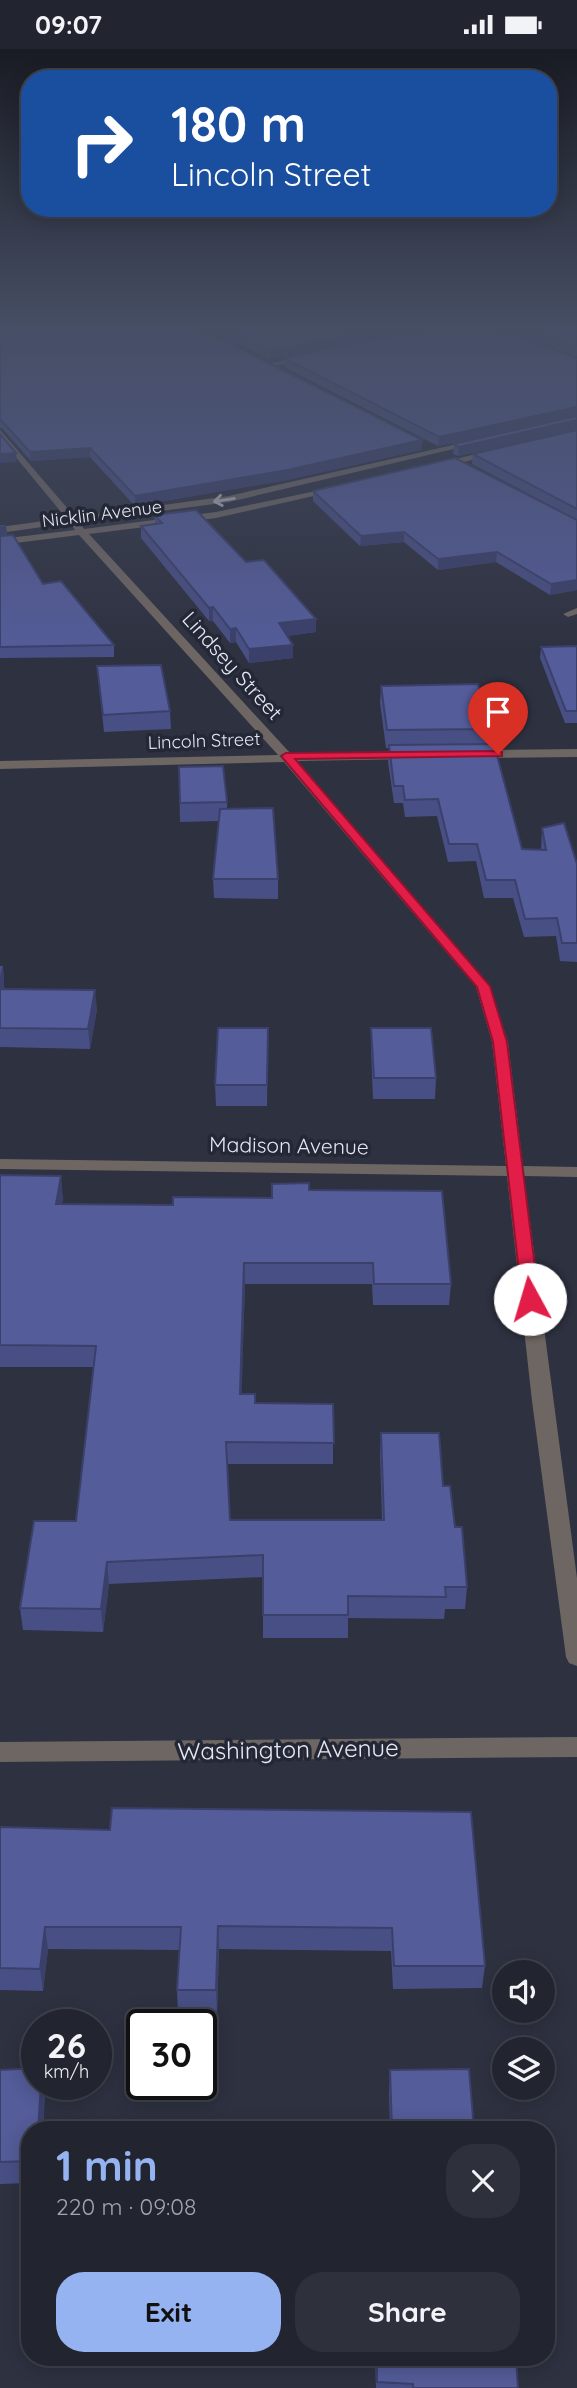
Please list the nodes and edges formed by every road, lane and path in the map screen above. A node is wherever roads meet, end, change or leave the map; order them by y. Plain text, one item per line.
1 (1, 434) edge
2 (489, 440) edge
3 (428, 446) edge
4 (510, 449) edge
5 (439, 451) junction
6 (457, 461) junction
7 (430, 467) edge
8 (468, 467) edge
9 (350, 487) edge
10 (77, 526) junction
11 (0, 530) edge
12 (0, 542) edge
13 (577, 753) edge
14 (452, 754) edge
15 (425, 755) edge
16 (286, 756) junction
17 (0, 765) edge
18 (0, 1164) edge
19 (577, 1172) edge
20 (516, 1173) junction
21 (577, 1657) edge
22 (577, 1747) edge
23 (0, 1752) edge

1 - 10 street, Lindsey Street
2 - 5 street, Nicklin Avenue
3 - 5 street
4 - 6 street
5 - 6 street
5 -> 10 street, Nicklin Avenue
6 - 7 street
6 - 8 street
9 - 10 street, Nicklin Avenue
10 - 11 street, Nicklin Avenue
10 - 12 street, Nicklin Avenue
10 - 16 street, Lindsey Street
13 - 14 street
15 - 16 street, Lincoln Street
16 - 17 street, Lincoln Street
16 - 20 street, Lindsey Street
18 - 20 street, Madison Avenue
19 - 20 street, Madison Avenue
20 - 21 street, Lindsey Street
22 - 23 street, Washington Avenue

